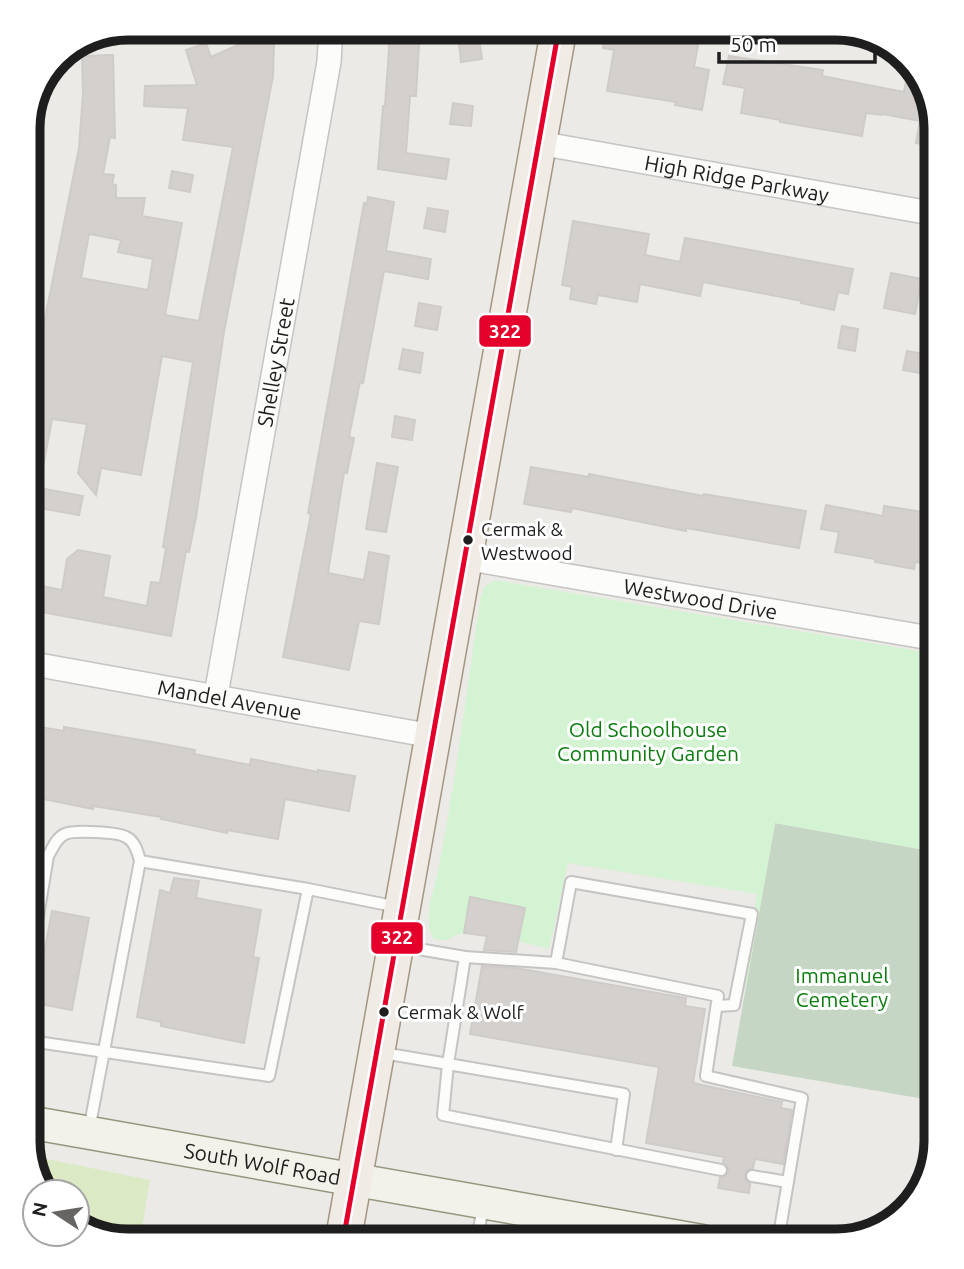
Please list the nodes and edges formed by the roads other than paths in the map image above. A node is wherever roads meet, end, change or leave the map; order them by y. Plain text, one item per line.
1 (330, 40) edge
2 (557, 40) edge
3 (539, 143) junction
4 (924, 212) edge
5 (464, 558) junction
6 (924, 637) edge
7 (40, 665) edge
8 (216, 695) junction
9 (432, 736) junction
10 (140, 861) junction
11 (308, 889) junction
12 (40, 904) edge
13 (402, 907) junction
14 (396, 945) junction
15 (465, 957) junction
16 (556, 963) junction
17 (717, 1006) junction
18 (40, 1041) edge
19 (104, 1052) junction
20 (377, 1052) junction
21 (448, 1064) junction
22 (40, 1124) edge
23 (89, 1133) junction
24 (617, 1150) junction
25 (721, 1170) dead end
26 (752, 1176) dead end
27 (354, 1181) junction
28 (788, 1182) junction
29 (484, 1203) junction
30 (345, 1229) edge
31 (479, 1229) edge
32 (633, 1229) edge
33 (780, 1229) edge

1 - 8 street, Shelley Street
2 - 3 main road
3 - 4 street, High Ridge Parkway
3 - 5 main road
5 - 6 street, Westwood Drive
5 - 9 main road
7 - 8 street, Mandel Avenue
8 - 9 street, Mandel Avenue
9 - 13 main road
10 - 11 lane
10 - 12 lane
10 - 19 lane
11 - 13 lane
11 - 19 lane
13 - 14 main road
14 - 15 lane
14 - 20 main road
15 - 16 lane
15 - 21 lane
16 - 17 lane
16 - 17 lane
17 - 28 lane
18 - 19 lane
19 - 23 lane
20 - 21 lane
20 - 27 main road
21 - 24 lane
21 - 24 lane
22 - 23 main road, South Wolf Road
23 - 27 main road, South Wolf Road
24 - 25 lane
26 - 28 lane
27 - 29 main road, South Wolf Road
27 - 30 main road
28 - 33 lane
29 - 31 lane
29 - 32 main road, South Wolf Road

